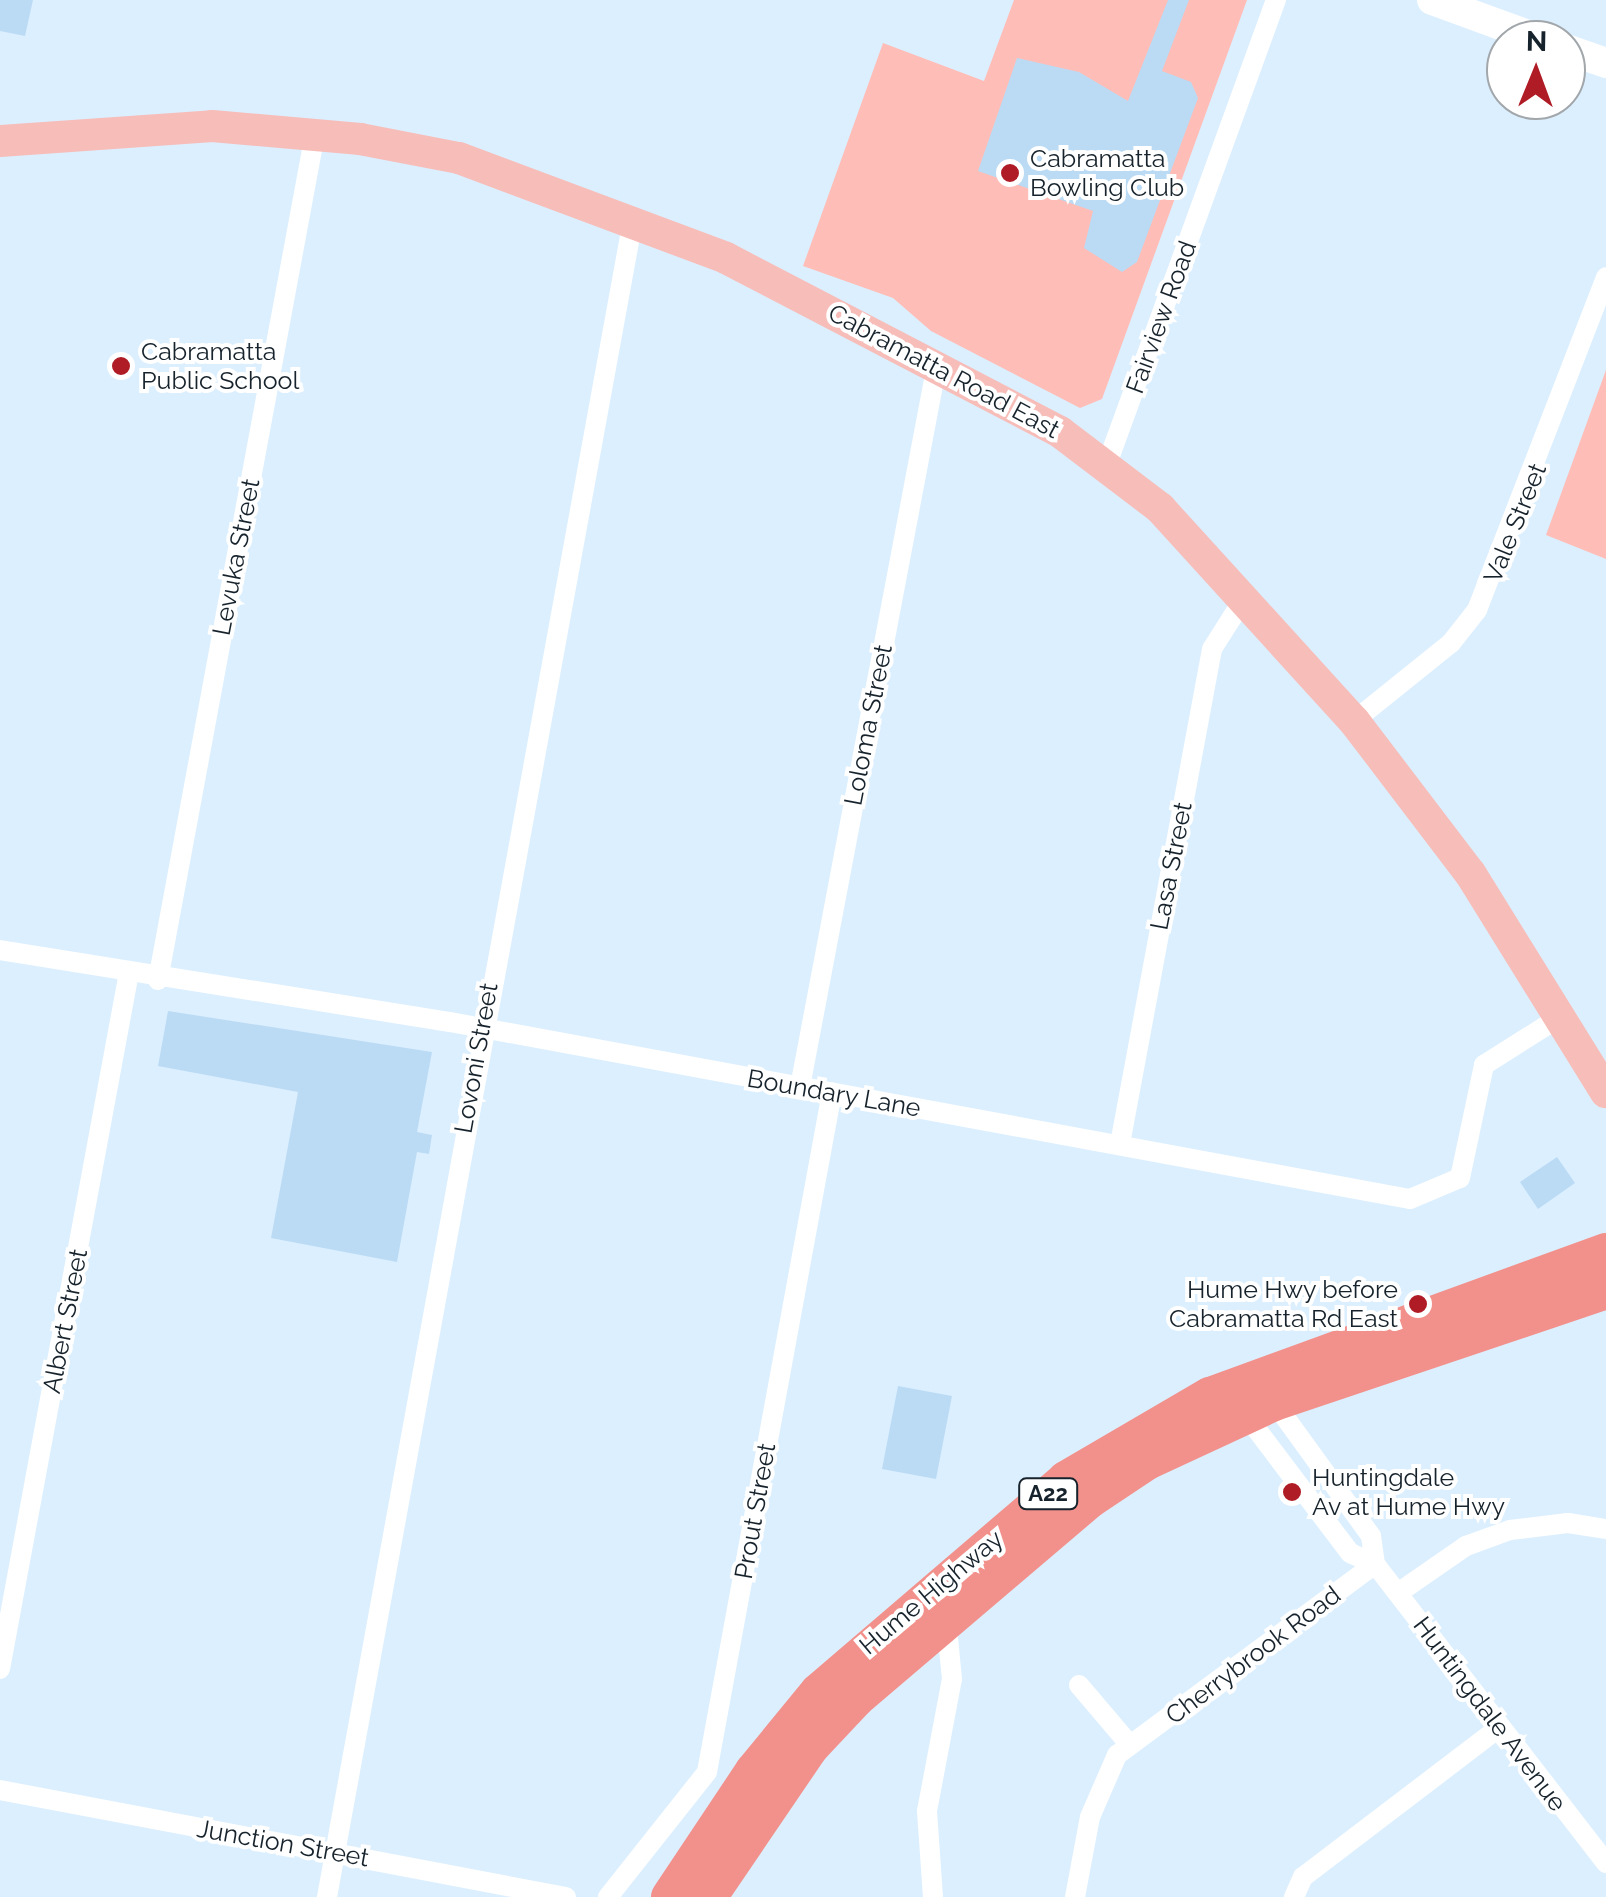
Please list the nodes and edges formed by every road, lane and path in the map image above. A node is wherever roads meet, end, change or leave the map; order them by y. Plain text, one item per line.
1 (1276, 0) edge
2 (1432, 0) edge
3 (1487, 20) edge
4 (315, 134) junction
5 (0, 141) edge
6 (632, 220) junction
7 (1606, 277) edge
8 (936, 364) junction
9 (1107, 464) junction
10 (1245, 598) junction
11 (1354, 721) junction
12 (0, 950) edge
13 (129, 972) junction
14 (158, 980) junction
15 (1560, 1016) junction
16 (480, 1030) junction
17 (800, 1086) junction
18 (832, 1092) junction
19 (1606, 1092) edge
20 (1120, 1144) junction
21 (1606, 1252) edge
22 (1606, 1290) edge
23 (1260, 1408) junction
24 (1606, 1529) edge
25 (1375, 1564) junction
26 (1398, 1593) junction
27 (946, 1618) junction
28 (0, 1670) edge
29 (1079, 1684) dead end
30 (1497, 1729) junction
31 (1130, 1746) junction
32 (0, 1790) edge
33 (1602, 1848) edge
34 (335, 1853) junction
35 (327, 1897) edge
36 (566, 1897) edge
37 (608, 1897) edge
38 (670, 1897) edge
39 (708, 1897) edge
40 (933, 1897) edge
41 (1075, 1897) edge
42 (1294, 1897) edge

1 - 9 street, Fairview Road
2 - 3 street
4 - 5 main road, Cabramatta Road East
4 - 6 main road, Cabramatta Road East
4 - 14 street, Levuka Street
6 - 8 main road, Cabramatta Road East
6 - 16 street, Lovoni Street
7 - 11 street, Vale Street
8 - 9 main road, Cabramatta Road East
8 - 17 street, Loloma Street
9 - 10 main road, Cabramatta Road East
10 - 11 main road, Cabramatta Road East
10 - 20 street, Lasa Street
11 - 15 main road, Cabramatta Road East
12 - 13 street, Boundary Lane
13 - 14 street, Boundary Lane
13 - 28 street, Albert Street
14 - 16 street, Boundary Lane
15 - 19 main road, Cabramatta Road East
15 - 20 street, Boundary Lane
16 - 17 street, Boundary Lane
16 - 34 street, Lovoni Street
17 - 18 street, Boundary Lane
18 - 20 street, Boundary Lane
18 - 37 street, Prout Street
21 - 38 highway, Hume Highway / A22
22 - 23 highway, Hume Highway / A22
23 - 25 street, Huntingdale Avenue
23 - 25 street, Huntingdale Avenue
23 - 27 highway, Hume Highway / A22
24 - 26 street
25 - 26 street, Huntingdale Avenue
25 - 31 street, Cherrybrook Road
26 - 30 street, Huntingdale Avenue
27 - 39 highway, Hume Highway / A22
27 - 40 street
29 - 31 street
30 - 33 street, Huntingdale Avenue
30 - 42 street
31 - 41 street, Cherrybrook Road
32 - 34 street, Junction Street
34 - 35 street, Lovoni Street
34 - 36 street, Junction Street

